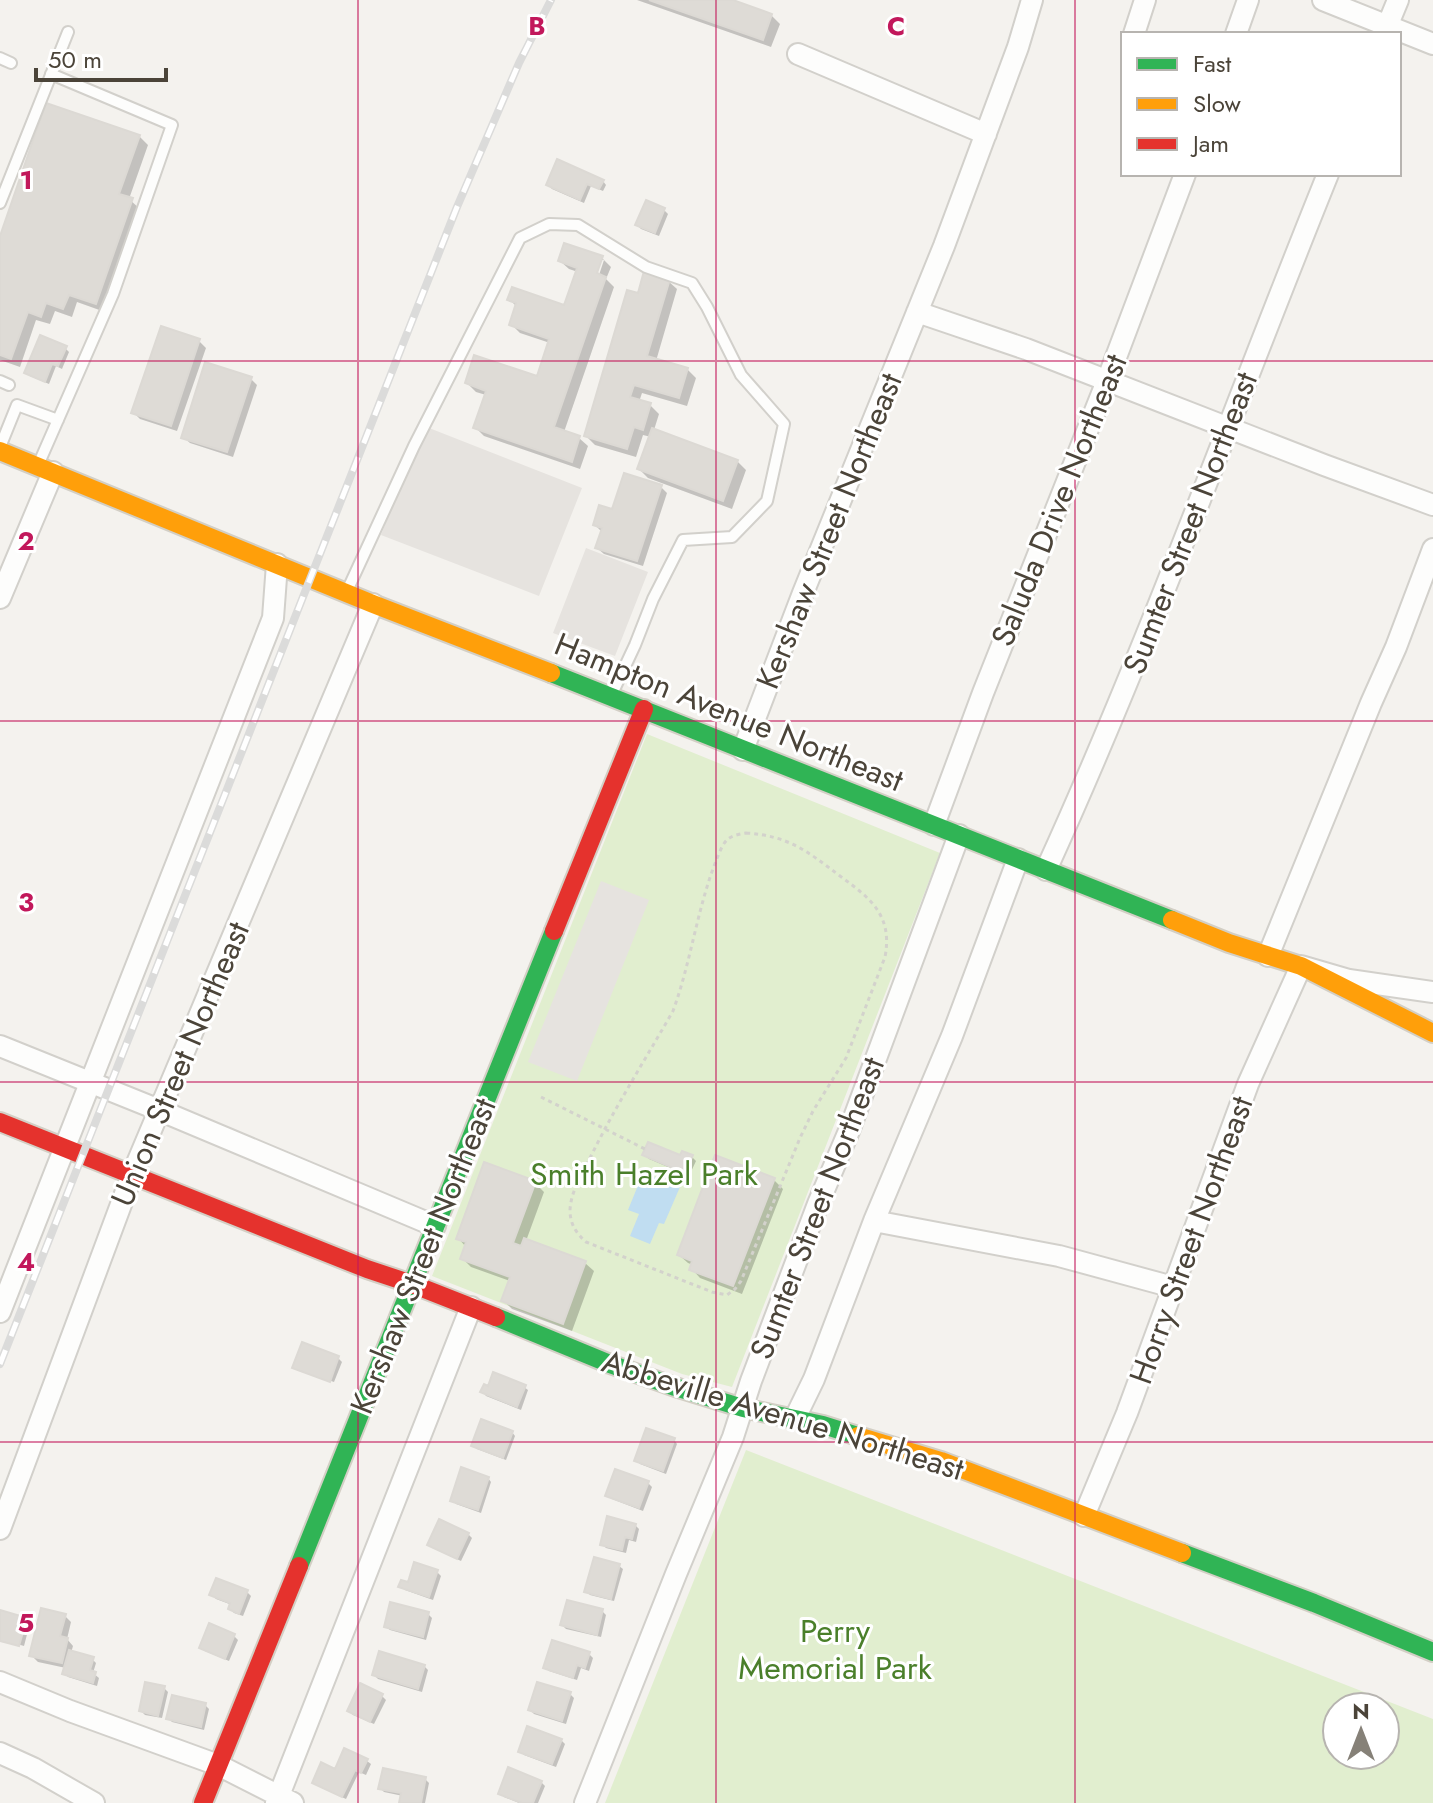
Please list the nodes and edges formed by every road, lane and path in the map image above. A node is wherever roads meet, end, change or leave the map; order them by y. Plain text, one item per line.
1 (1032, 0) edge
2 (1145, 0) edge
3 (1248, 0) edge
4 (1323, 0) edge
5 (1398, 0) edge
6 (1386, 30) edge
7 (68, 32) dead end
8 (1135, 32) edge
9 (1237, 32) edge
10 (1401, 34) edge
11 (1433, 44) edge
12 (798, 54) dead end
13 (0, 58) edge
14 (11, 63) dead end
15 (51, 74) junction
16 (986, 134) junction
17 (1184, 176) edge
18 (1327, 176) edge
19 (0, 203) edge
20 (917, 312) junction
21 (1107, 381) junction
22 (58, 420) junction
23 (1229, 426) junction
24 (0, 449) edge
25 (45, 469) junction
26 (1433, 505) edge
27 (1433, 549) edge
28 (277, 564) junction
29 (347, 593) junction
30 (0, 598) edge
31 (373, 604) junction
32 (611, 697) junction
33 (644, 709) junction
34 (743, 750) junction
35 (934, 825) junction
36 (959, 835) junction
37 (1018, 859) junction
38 (1046, 870) junction
39 (1268, 956) junction
40 (1301, 966) junction
41 (1433, 992) edge
42 (1433, 1033) edge
43 (0, 1046) edge
44 (89, 1082) junction
45 (541, 1097) dead end
46 (159, 1110) junction
47 (0, 1122) edge
48 (604, 1128) junction
49 (65, 1147) junction
50 (645, 1149) dead end
51 (132, 1175) junction
52 (874, 1221) junction
53 (435, 1226) junction
54 (412, 1284) junction
55 (1173, 1287) junction
56 (471, 1307) junction
57 (0, 1312) edge
58 (743, 1408) junction
59 (795, 1418) junction
60 (1084, 1516) junction
61 (0, 1529) edge
62 (1433, 1652) edge
63 (0, 1682) edge
64 (0, 1753) edge
65 (218, 1765) junction
66 (282, 1801) edge
67 (94, 1803) edge
68 (203, 1803) edge
69 (585, 1803) edge

1 - 16 street
2 - 8 street
3 - 9 street
4 - 6 street
5 - 6 street
7 - 15 lane
10 - 11 street
12 - 16 street
13 - 14 lane
15 - 19 lane
15 - 22 lane
16 - 20 street, Kershaw Street Northeast
17 - 21 street, Saluda Drive Northeast
18 - 23 street, Sumter Street Northeast
20 - 21 street
20 - 34 street, Kershaw Street Northeast
21 - 23 street
21 - 35 street, Saluda Drive Northeast
22 - 24 lane
22 - 25 lane
23 - 26 street
23 - 38 street, Sumter Street Northeast
24 - 25 street, Hampton Avenue Northeast
25 - 28 street, Hampton Avenue Northeast
25 - 30 street
27 - 39 street
28 - 29 street, Hampton Avenue Northeast
28 - 44 street
29 - 31 street, Hampton Avenue Northeast
29 - 32 lane
31 - 32 street, Hampton Avenue Northeast
31 - 46 street, Union Street Northeast
32 - 33 street, Hampton Avenue Northeast
33 - 34 street, Hampton Avenue Northeast
33 - 53 street, Kershaw Street Northeast
34 - 35 street, Hampton Avenue Northeast
35 - 36 street, Hampton Avenue Northeast
36 - 37 street, Hampton Avenue Northeast
36 - 58 street, Sumter Street Northeast
37 - 38 street, Hampton Avenue Northeast
37 - 52 street, Sumter Street Northeast
38 - 39 street, Hampton Avenue Northeast
39 - 40 street, Hampton Avenue Northeast
40 - 41 street
40 - 42 street, Hampton Avenue Northeast
40 - 55 street, Horry Street Northeast
43 - 44 street
44 - 46 street
44 - 49 street
45 - 48 path
46 - 51 street, Union Street Northeast
46 - 53 street
47 - 49 street, Abbeville Avenue Northeast
48 - 48 path
48 - 50 path
49 - 51 street, Abbeville Avenue Northeast
49 - 57 street
51 - 54 street, Abbeville Avenue Northeast
51 - 61 street, Union Street Northeast
52 - 55 street
52 - 59 street, Sumter Street Northeast
53 - 54 street, Kershaw Street Northeast
54 - 56 street, Abbeville Avenue Northeast
54 - 65 street, Kershaw Street Northeast
55 - 60 street, Horry Street Northeast
56 - 58 street, Abbeville Avenue Northeast
56 - 66 street, Kershaw Street Northeast
58 - 59 street, Abbeville Avenue Northeast
58 - 69 street, Sumter Street Northeast
59 - 60 street, Abbeville Avenue Northeast
60 - 62 street, Abbeville Avenue Northeast
63 - 65 street
64 - 67 street
65 - 66 street
65 - 68 street, Kershaw Street Northeast

